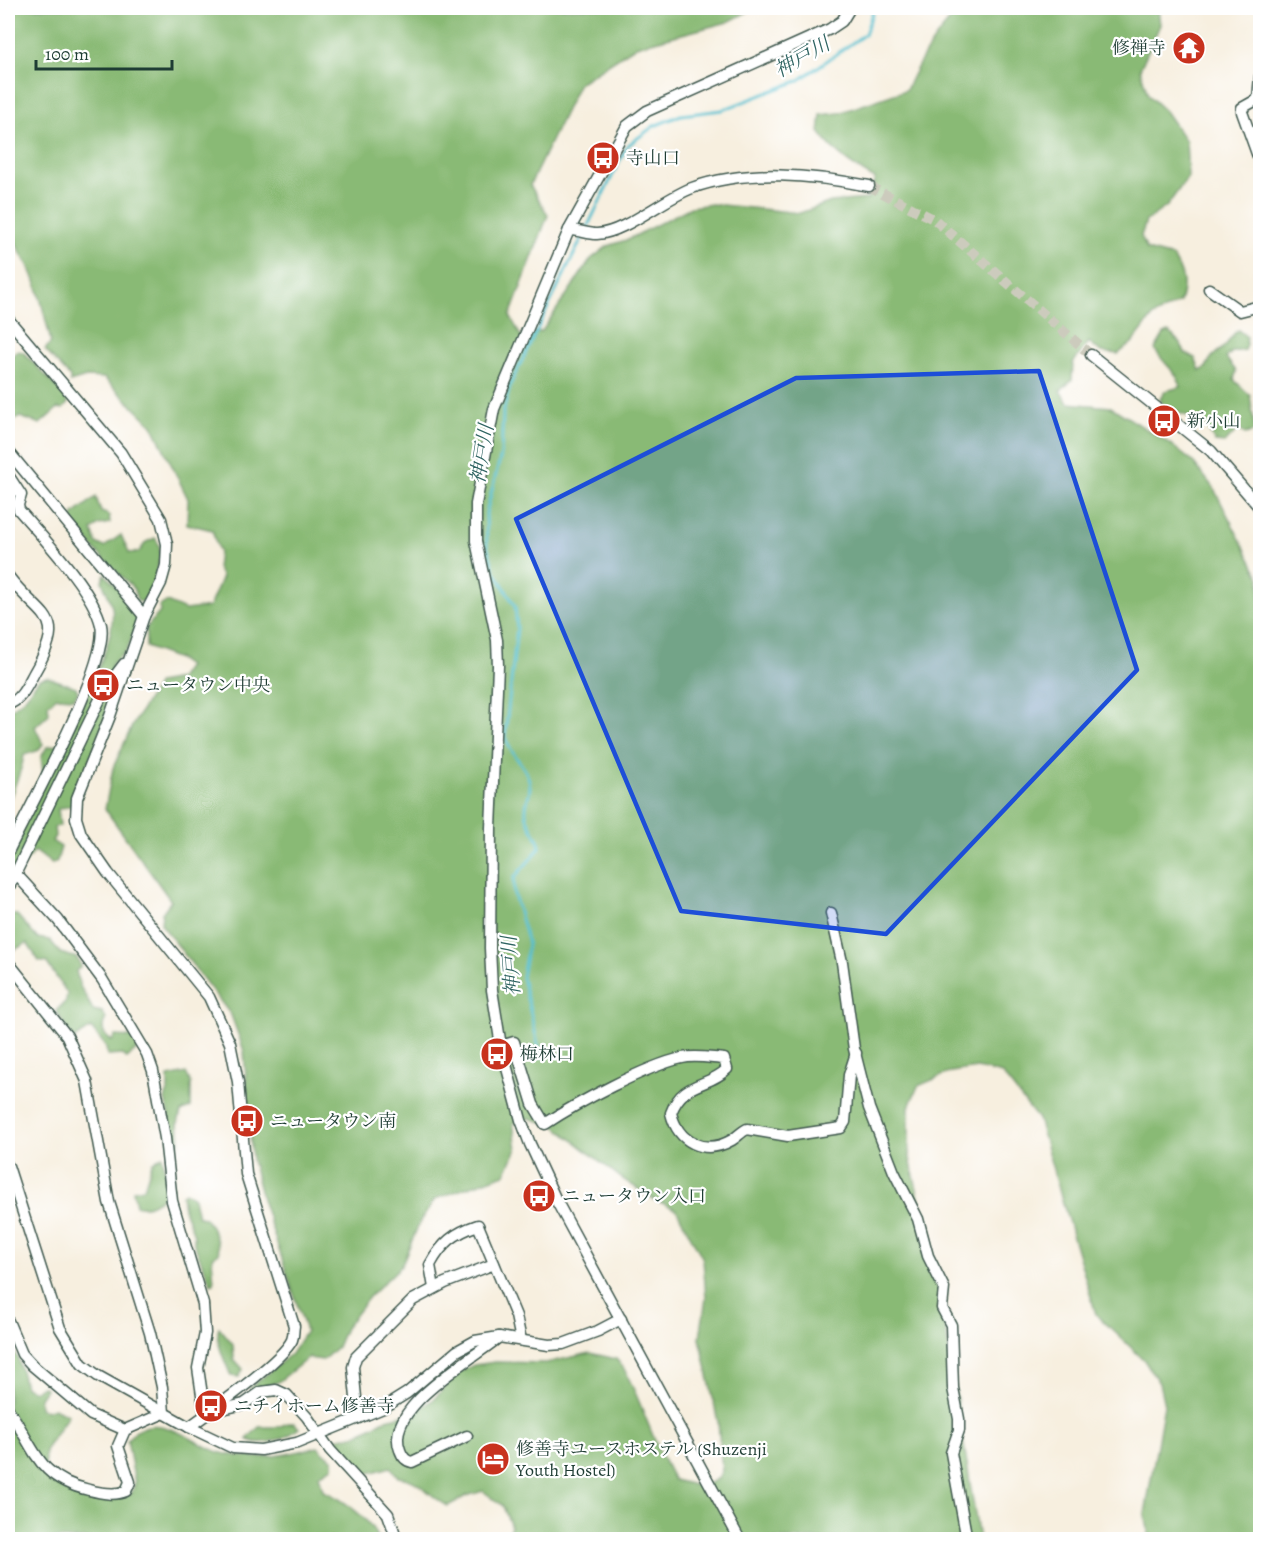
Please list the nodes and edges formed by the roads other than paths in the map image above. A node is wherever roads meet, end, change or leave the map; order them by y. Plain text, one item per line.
1 (850, 8) edge
2 (1260, 76) edge
3 (1260, 163) edge
4 (869, 186) tunnel mouth
5 (569, 230) junction
6 (1209, 289) dead end
7 (1260, 306) edge
8 (8, 319) edge
9 (1091, 354) tunnel mouth
10 (8, 451) edge
11 (8, 475) edge
12 (1260, 508) edge
13 (8, 576) edge
14 (144, 616) junction
15 (126, 662) junction
16 (8, 704) edge
17 (8, 852) edge
18 (15, 873) junction
19 (8, 889) edge
20 (831, 913) dead end
21 (8, 962) edge
22 (501, 1046) junction
23 (856, 1053) junction
24 (8, 1166) edge
25 (494, 1263) junction
26 (434, 1288) junction
27 (621, 1319) junction
28 (8, 1321) edge
29 (499, 1337) junction
30 (521, 1340) junction
31 (8, 1408) edge
32 (164, 1413) junction
33 (209, 1413) junction
34 (358, 1418) junction
35 (189, 1427) junction
36 (125, 1430) junction
37 (320, 1435) junction
38 (467, 1436) dead end
39 (397, 1539) edge
40 (740, 1539) edge
41 (967, 1539) edge

1 - 5 street
2 - 3 street
4 - 5 street
5 - 22 street
6 - 7 street
8 - 14 street
9 - 12 street
10 - 14 street
11 - 17 street
13 - 16 street
14 - 15 street
15 - 18 street
15 - 33 street
18 - 19 street
18 - 33 street
20 - 23 street
21 - 32 street
22 - 23 street
22 - 27 street
23 - 41 street
24 - 32 street
25 - 26 street
25 - 26 street
25 - 30 street
26 - 34 street
27 - 30 street
27 - 40 street
28 - 36 street
29 - 30 street
29 - 34 street
29 - 38 street
31 - 36 street
32 - 35 street
32 - 36 street
33 - 35 street
33 - 37 street
34 - 37 street
35 - 37 street
37 - 39 street

